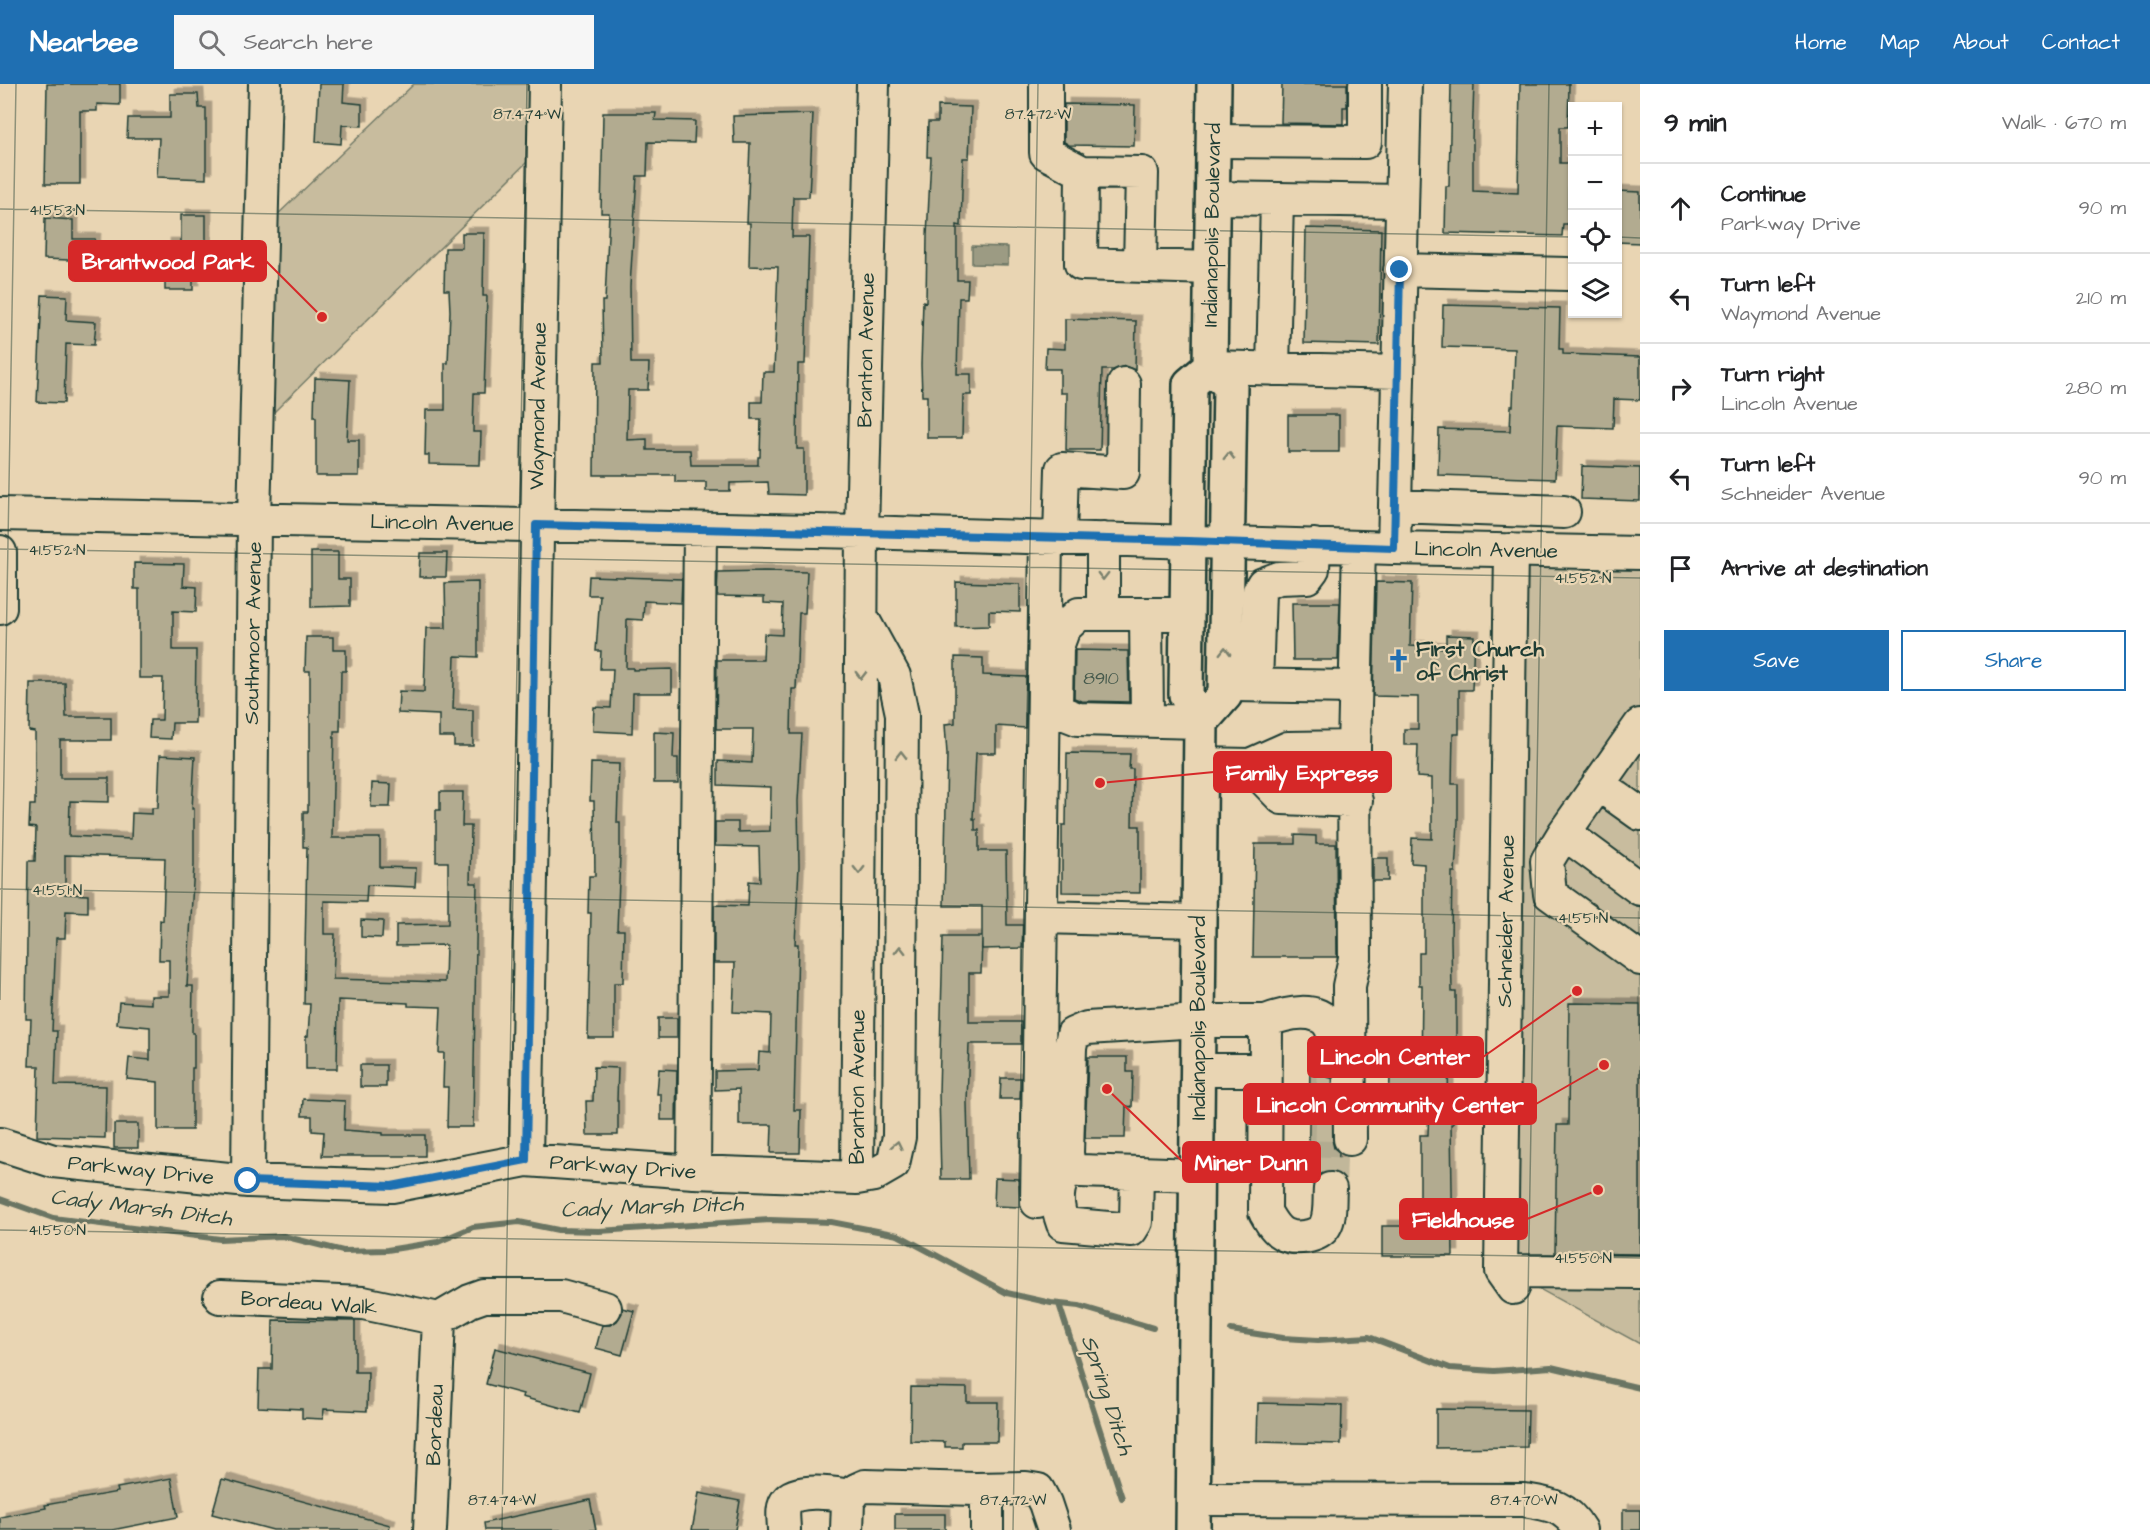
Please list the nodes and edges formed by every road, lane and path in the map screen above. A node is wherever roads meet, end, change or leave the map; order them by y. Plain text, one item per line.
1 (265, 84) edge
2 (545, 84) edge
3 (873, 84) edge
4 (1046, 84) edge
5 (1214, 84) edge
6 (1365, 90) edge
7 (1405, 90) edge
8 (1213, 141) junction
9 (1082, 171) junction
10 (1212, 198) junction
11 (1277, 200) junction
12 (1402, 201) junction
13 (1140, 265) junction
14 (1211, 268) junction
15 (1400, 270) junction
16 (1567, 274) dead end
17 (1210, 367) junction
18 (1273, 369) junction
19 (1398, 372) junction
20 (1124, 384) dead end
21 (1395, 506) junction
22 (1564, 512) dead end
23 (0, 514) edge
24 (254, 519) junction
25 (536, 525) junction
26 (700, 529) junction
27 (862, 532) junction
28 (1053, 537) junction
29 (1103, 539) junction
30 (1188, 541) junction
31 (1227, 542) junction
32 (1314, 545) junction
33 (1359, 547) junction
34 (1394, 548) junction
35 (1511, 550) junction
36 (0, 552) edge
37 (1640, 553) edge
38 (0, 608) edge
39 (1103, 614) junction
40 (1146, 614) junction
41 (1187, 614) junction
42 (861, 616) junction
43 (1241, 685) junction
44 (1356, 687) junction
45 (1147, 719) junction
46 (1201, 722) junction
47 (1638, 732) edge
48 (1354, 747) junction
49 (1201, 764) junction
50 (1250, 765) junction
51 (1598, 784) junction
52 (1356, 801) junction
53 (1640, 814) edge
54 (1564, 833) junction
55 (1640, 889) edge
56 (1041, 917) junction
57 (1199, 921) junction
58 (1640, 959) edge
59 (1199, 1021) junction
60 (1266, 1021) junction
61 (1334, 1061) tunnel mouth
62 (1198, 1070) junction
63 (1265, 1070) junction
64 (1350, 1138) dead end
65 (0, 1144) edge
66 (526, 1160) junction
67 (1069, 1167) junction
68 (694, 1172) junction
69 (1137, 1173) junction
70 (1197, 1175) junction
71 (857, 1178) junction
72 (248, 1181) junction
73 (1330, 1189) tunnel mouth
74 (1037, 1202) dead end
75 (1640, 1272) edge
76 (220, 1297) dead end
77 (605, 1308) dead end
78 (439, 1319) junction
79 (976, 1488) junction
80 (1193, 1514) edge
81 (847, 1515) edge
82 (430, 1530) edge
83 (784, 1530) edge
84 (987, 1530) edge
85 (1054, 1530) edge
86 (1580, 1530) edge

1 - 24 street, Southmoor Avenue
2 - 25 street, Waymond Avenue
3 - 27 street, Branton Avenue
4 - 9 street
5 - 8 highway, Indianapolis Boulevard
6 - 7 street
6 - 8 street
7 - 12 street
8 - 10 highway, Indianapolis Boulevard
9 - 13 street
9 - 13 street
10 - 11 street
10 - 14 highway, Indianapolis Boulevard
11 - 12 street
11 - 18 street
12 - 15 street
13 - 14 street
14 - 17 highway, Indianapolis Boulevard
15 - 16 street
15 - 19 street
17 - 18 street
17 - 30 highway, Indianapolis Boulevard
31 -> 17 highway
18 - 19 street
19 - 21 street
20 - 28 street
21 - 22 street
21 - 34 street
23 - 24 street, Lincoln Avenue
24 - 25 street, Lincoln Avenue
24 - 72 street, Southmoor Avenue
25 - 26 street, Lincoln Avenue
25 - 66 street, Waymond Avenue
26 - 27 street, Lincoln Avenue
26 - 68 street
27 - 28 street, Lincoln Avenue
27 - 42 street, Branton Avenue
28 - 29 street, Lincoln Avenue
28 - 56 street
29 - 30 street, Lincoln Avenue
29 -> 39 street
30 - 31 street, Lincoln Avenue
30 - 41 highway, Indianapolis Boulevard
31 - 32 street, Lincoln Avenue
43 -> 31 highway
32 - 33 street, Lincoln Avenue
32 - 43 street
33 - 34 street, Lincoln Avenue
33 - 44 street
34 - 35 street, Lincoln Avenue
35 - 37 street, Lincoln Avenue
35 - 75 street, Schneider Avenue
36 - 38 street
39 - 40 street
39 - 45 street
40 - 41 street
40 - 45 street
41 - 46 highway, Indianapolis Boulevard
42 -> 71 street, Branton Avenue
71 -> 42 street, Branton Avenue
43 - 44 street
43 - 46 highway
44 - 48 street
45 - 46 street
46 - 49 highway, Indianapolis Boulevard
47 - 51 street
48 - 50 street
48 - 52 street
49 - 50 street
49 - 57 highway, Indianapolis Boulevard
50 - 52 street
51 - 53 street
51 - 54 street
52 - 64 street
54 - 55 street
54 - 58 street
56 - 57 street
56 - 74 street
57 - 59 highway, Indianapolis Boulevard
59 - 60 street
59 - 62 highway, Indianapolis Boulevard
59 - 67 street
60 - 61 street
60 - 63 street
62 - 63 street
62 - 70 highway, Indianapolis Boulevard
63 - 73 street
65 - 72 street, Parkway Drive
66 - 68 street, Parkway Drive
66 - 72 street, Parkway Drive
67 - 69 street
67 - 69 street
68 - 71 street, Parkway Drive
69 - 70 street
70 - 80 highway, Indianapolis Boulevard
76 - 78 street, Bordeau Walk
77 - 78 street
78 - 82 street, Bordeau
79 - 81 street
79 - 84 street
79 - 85 street
80 - 86 street
81 - 83 street

